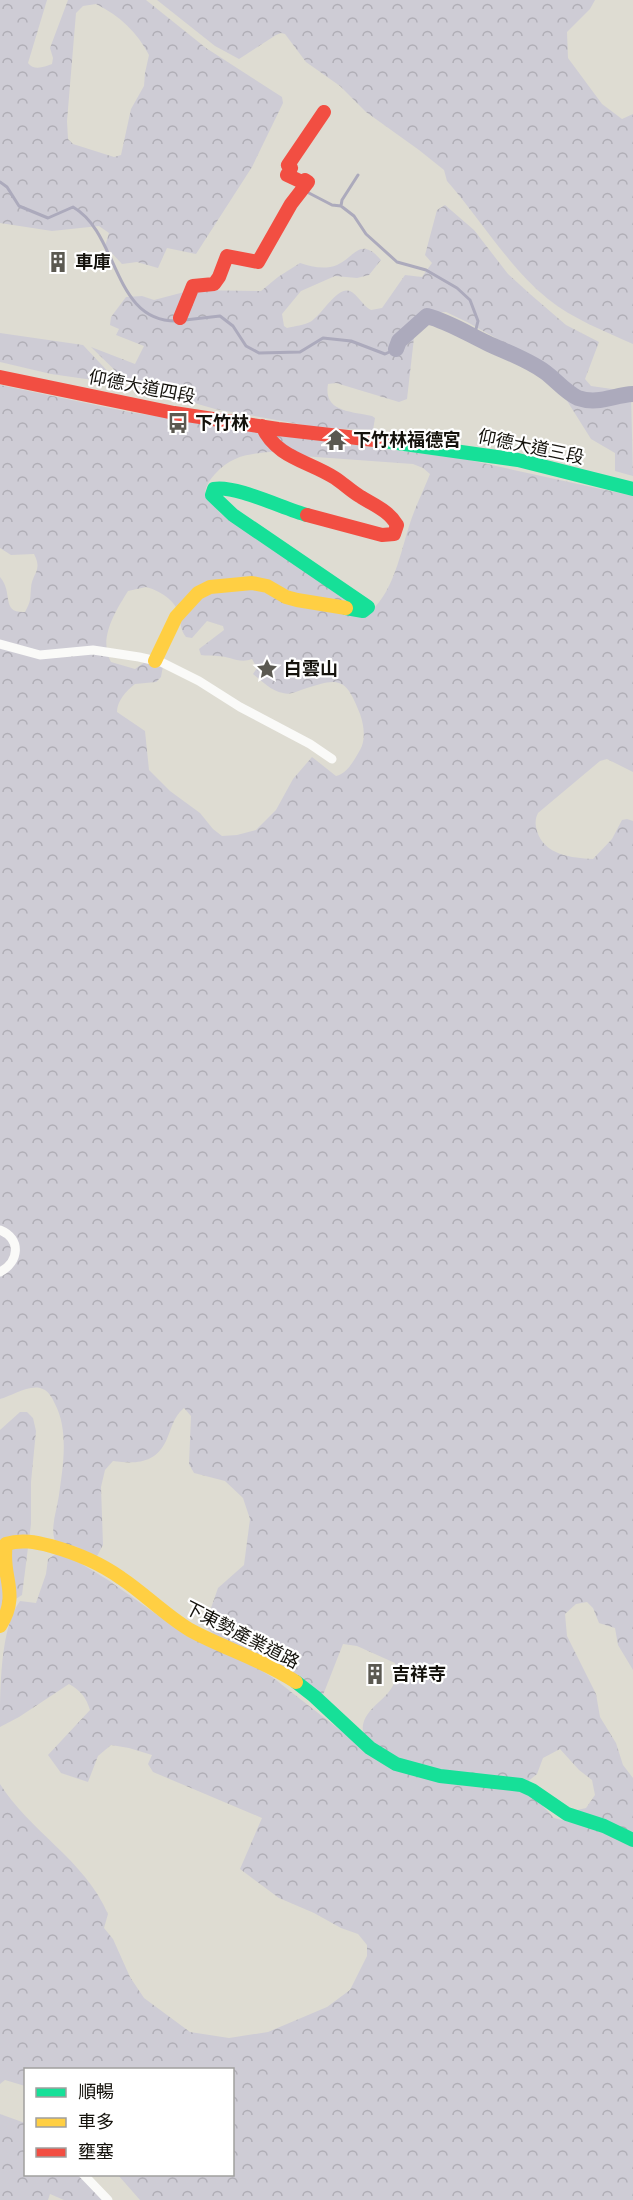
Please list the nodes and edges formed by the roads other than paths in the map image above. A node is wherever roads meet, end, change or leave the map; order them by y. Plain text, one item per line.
1 (324, 112) dead end
2 (180, 318) dead end
3 (0, 377) edge
4 (262, 426) junction
5 (278, 429) joint
6 (633, 489) edge
7 (0, 644) edge
8 (155, 661) junction
9 (332, 759) dead end
10 (0, 1230) edge
11 (0, 1272) edge
12 (0, 1626) edge
13 (633, 1840) edge
14 (83, 2176) edge
15 (108, 2200) edge

1 - 2 street
3 - 4 street, 仰德大道四段
4 - 5 street, 仰德大道四段
4 - 8 street
5 - 6 street, 仰德大道三段
7 - 8 street
8 - 9 street
10 - 11 street
12 - 13 street, 下東勢產業道路
14 - 15 street

